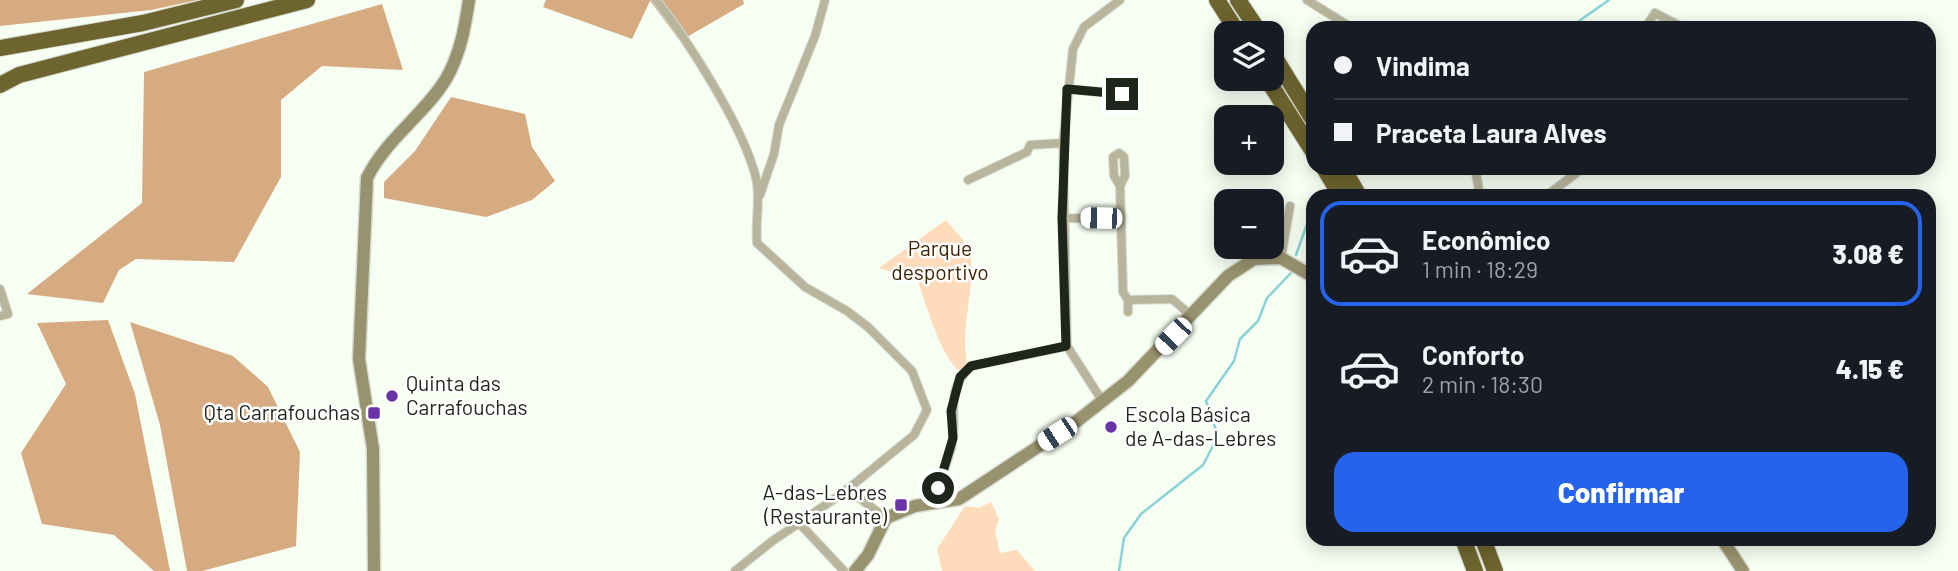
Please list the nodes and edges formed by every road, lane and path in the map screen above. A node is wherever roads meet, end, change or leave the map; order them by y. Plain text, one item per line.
1 (236, 0) edge
2 (307, 0) edge
3 (468, 0) edge
4 (656, 0) edge
5 (825, 0) edge
6 (1120, 0) edge
7 (1238, 0) edge
8 (1307, 0) edge
9 (1217, 1) edge
10 (1230, 21) edge
11 (1252, 21) edge
12 (1341, 21) edge
13 (1649, 21) edge
14 (1670, 21) edge
15 (0, 40) edge
16 (28, 43) junction
17 (0, 48) edge
18 (1284, 72) edge
19 (19, 75) junction
20 (0, 76) edge
21 (1124, 82) dead end
22 (0, 85) edge
23 (1067, 89) junction
24 (1275, 91) edge
25 (1306, 108) edge
26 (1306, 141) edge
27 (1063, 143) junction
28 (1574, 175) edge
29 (968, 180) dead end
30 (1120, 186) dead end
31 (1555, 189) edge
32 (757, 203) junction
33 (1290, 206) dead end
34 (1062, 218) junction
35 (1121, 219) junction
36 (1284, 241) edge
37 (1254, 259) edge
38 (1283, 259) edge
39 (1306, 272) edge
40 (0, 289) edge
41 (1128, 300) junction
42 (1128, 312) dead end
43 (0, 316) edge
44 (1192, 316) junction
45 (1066, 346) junction
46 (1103, 402) junction
47 (847, 489) junction
48 (942, 501) junction
49 (886, 518) junction
50 (799, 523) junction
51 (1466, 546) edge
52 (1486, 546) edge
53 (1727, 546) edge
54 (374, 571) edge
55 (735, 571) edge
56 (844, 571) edge
57 (855, 571) edge
58 (1475, 571) edge
59 (1495, 571) edge
60 (1743, 571) edge

1 - 16 highway
2 - 19 highway
3 - 54 street
4 - 32 street
5 - 32 street
6 - 23 street
7 - 11 highway
8 - 12 street
9 - 10 highway
13 - 14 street
15 - 16 highway
16 - 17 highway
18 - 25 highway
19 - 20 highway
19 - 22 highway
21 - 23 street
23 - 27 street
24 - 26 highway
27 - 29 street
27 - 34 street
28 - 31 street
30 - 35 street
32 - 47 street
33 - 36 street
34 - 35 street
34 - 45 street
35 - 41 street
37 - 44 street
38 - 39 street
40 - 43 street
41 - 42 street
41 - 44 street
44 - 46 street
45 - 46 street
45 - 48 street
46 - 48 street
47 - 49 street
47 - 50 street
48 - 49 street
49 - 57 street
50 - 55 street
50 - 56 street
51 - 58 highway
52 - 59 highway
53 - 60 street

